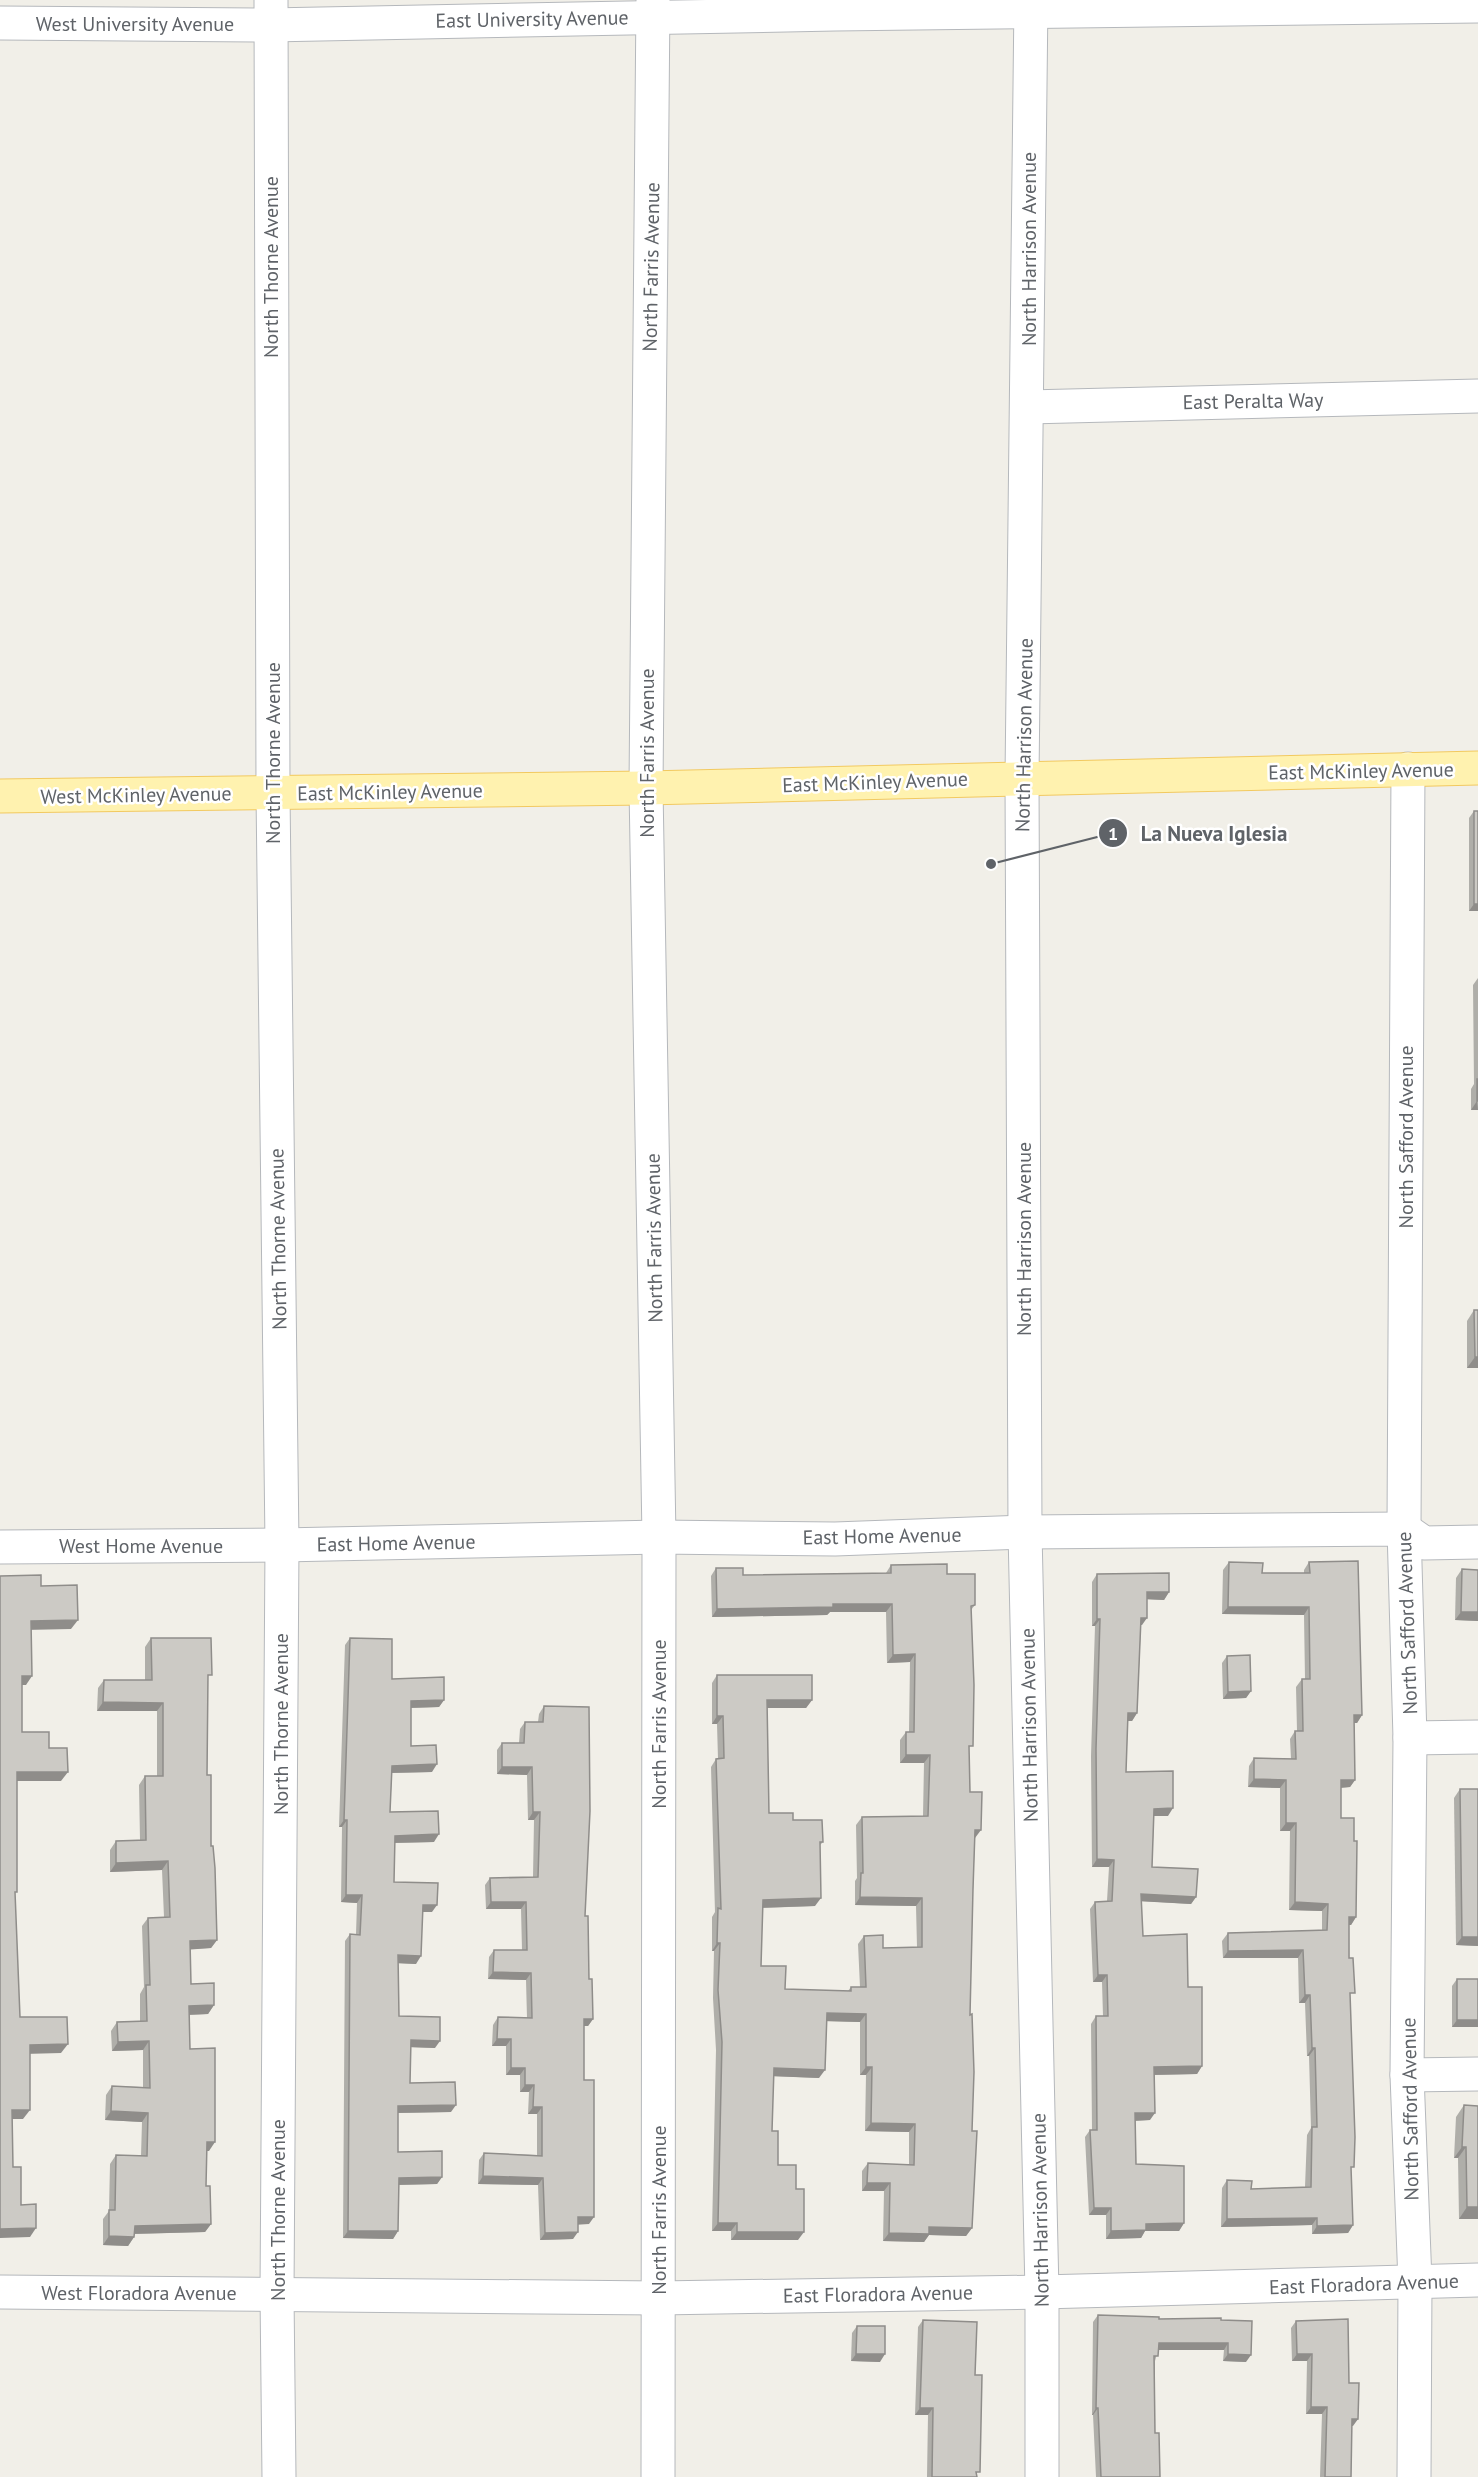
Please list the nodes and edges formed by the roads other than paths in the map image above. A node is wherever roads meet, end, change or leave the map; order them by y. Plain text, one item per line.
1 (1031, 5) edge
2 (1478, 6) edge
3 (653, 8) edge
4 (271, 12) edge
5 (0, 23) edge
6 (1478, 396) edge
7 (1028, 407) junction
8 (1478, 768) edge
9 (1408, 769) junction
10 (1022, 778) junction
11 (646, 788) junction
12 (273, 793) junction
13 (0, 796) edge
14 (1404, 1529) junction
15 (1025, 1532) junction
16 (659, 1537) junction
17 (1478, 1542) edge
18 (282, 1545) junction
19 (0, 1547) edge
20 (1478, 1737) edge
21 (1410, 1738) junction
22 (1478, 2074) edge
23 (1407, 2075) junction
24 (1478, 2280) edge
25 (1415, 2283) junction
26 (0, 2292) edge
27 (1042, 2292) junction
28 (278, 2294) junction
29 (659, 2298) junction
30 (279, 2477) edge
31 (658, 2477) edge
32 (1042, 2477) edge
33 (1414, 2477) edge

1 - 2 street, East University Avenue
1 - 3 street, East University Avenue
1 - 7 street, North Harrison Avenue
3 - 4 street, East University Avenue
3 - 11 street, North Farris Avenue
4 - 5 street, West University Avenue
4 - 12 street, North Thorne Avenue
6 - 7 street, East Peralta Way
7 - 10 street, North Harrison Avenue
8 - 9 main road, East McKinley Avenue
9 - 10 main road, East McKinley Avenue
9 - 14 street, North Safford Avenue
10 - 11 main road, East McKinley Avenue
10 - 15 street, North Harrison Avenue
11 - 12 main road, East McKinley Avenue
11 - 16 street, North Farris Avenue
12 - 13 main road, West McKinley Avenue
12 - 18 street, North Thorne Avenue
14 - 15 street, East Home Avenue
14 - 17 street, East Home Avenue
14 - 21 street, North Safford Avenue
15 - 16 street, East Home Avenue
15 - 27 street, North Harrison Avenue
16 - 18 street, East Home Avenue
16 - 29 street, North Farris Avenue
18 - 19 street, West Home Avenue
18 - 28 street, North Thorne Avenue
20 - 21 street
21 - 23 street, North Safford Avenue
22 - 23 street
23 - 25 street, North Safford Avenue
24 - 25 street, East Floradora Avenue
25 - 27 street, East Floradora Avenue
25 - 33 street, North Safford Avenue
26 - 28 street, West Floradora Avenue
27 - 29 street, East Floradora Avenue
27 - 32 street, North Harrison Avenue
28 - 29 street, East Floradora Avenue
28 - 30 street, North Thorne Avenue
29 - 31 street, North Farris Avenue

